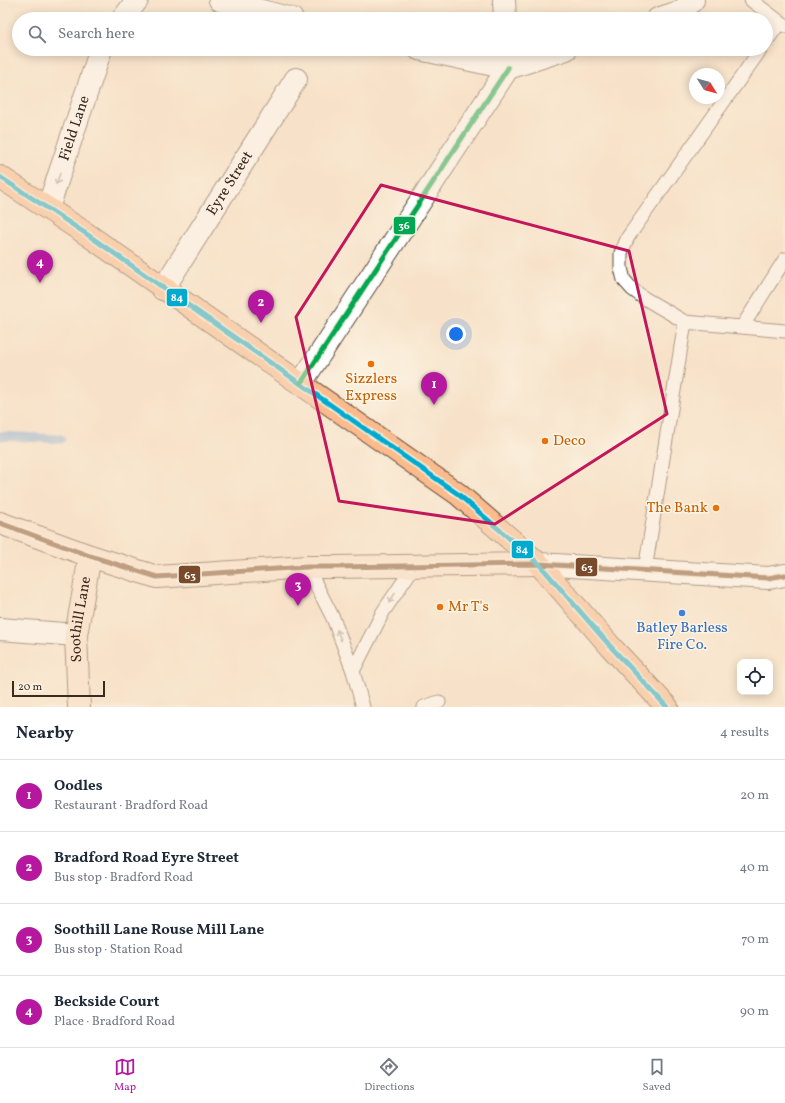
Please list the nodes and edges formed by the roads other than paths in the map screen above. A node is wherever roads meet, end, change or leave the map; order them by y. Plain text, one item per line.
1 (137, 0) edge
2 (220, 0) edge
3 (504, 0) edge
4 (693, 0) edge
5 (751, 0) edge
6 (128, 12) edge
7 (265, 12) edge
8 (505, 12) edge
9 (679, 12) edge
10 (767, 12) edge
11 (773, 16) edge
12 (783, 24) edge
13 (773, 35) edge
14 (99, 56) edge
15 (487, 56) edge
16 (520, 56) edge
17 (756, 56) edge
18 (507, 58) edge
19 (296, 79) dead end
20 (0, 177) edge
21 (48, 208) junction
22 (785, 259) edge
23 (163, 288) junction
24 (685, 322) junction
25 (742, 327) junction
26 (785, 331) edge
27 (301, 384) junction
28 (0, 523) edge
29 (90, 556) junction
30 (539, 564) junction
31 (307, 566) junction
32 (414, 566) junction
33 (645, 570) junction
34 (785, 575) edge
35 (0, 629) edge
36 (76, 635) junction
37 (353, 671) junction
38 (439, 702) dead end
39 (79, 707) edge
40 (363, 707) edge
41 (424, 707) edge
42 (667, 707) edge

1 - 6 street
2 - 7 street
3 - 8 street
4 - 9 street
5 - 10 lane
11 - 12 lane
12 - 13 lane
14 -> 21 street, Field Lane
15 - 18 street
16 - 18 street
17 - 24 lane
18 - 27 street
19 - 23 street, Eyre Street
20 - 21 main road
21 - 23 main road
22 - 25 lane
23 - 27 main road
24 - 25 lane
24 - 33 lane
25 - 26 lane
27 - 30 main road
28 - 29 main road
29 - 31 main road
29 - 36 main road, Soothill Lane
30 - 32 main road
30 - 33 street
30 - 42 main road
31 - 32 main road
37 -> 31 lane
32 -> 37 lane
33 - 34 street
35 - 36 street
36 - 39 main road, Soothill Lane
37 - 40 lane
38 - 41 lane

